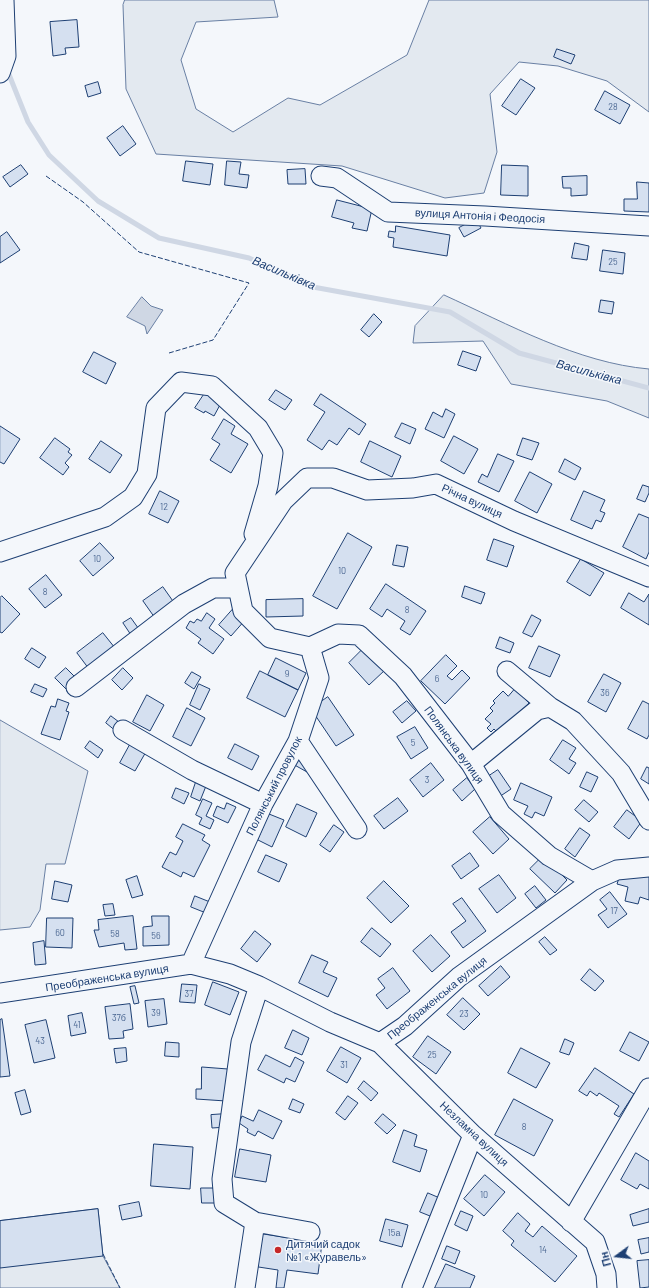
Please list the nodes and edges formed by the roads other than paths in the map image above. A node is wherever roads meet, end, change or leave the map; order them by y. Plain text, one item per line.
1 (4, 0) edge
2 (0, 73) edge
3 (321, 176) dead end
4 (649, 226) edge
5 (0, 552) edge
6 (249, 554) junction
7 (649, 577) edge
8 (238, 588) junction
9 (310, 647) junction
10 (507, 671) dead end
11 (76, 687) dead end
12 (550, 707) junction
13 (123, 730) dead end
14 (298, 741) junction
15 (471, 764) junction
16 (263, 804) junction
17 (649, 820) edge
18 (357, 829) dead end
19 (649, 867) edge
20 (592, 881) junction
21 (191, 964) junction
22 (259, 986) junction
23 (0, 993) edge
24 (380, 1043) junction
25 (649, 1088) edge
26 (473, 1135) junction
27 (255, 1222) junction
28 (571, 1222) junction
29 (310, 1232) dead end
30 (245, 1288) edge
31 (412, 1288) edge
32 (608, 1288) edge

1 - 2 street
3 - 4 street, вулиця Антонія і Феодосія
5 - 6 street
6 - 7 street, Річна вулиця
6 - 8 street, Річна вулиця
8 - 9 street, Річна вулиця
8 - 11 street
9 - 14 street, Полянський провулок
9 - 15 street, Полянська вулиця
10 - 12 street
12 - 15 street
12 - 17 street
13 - 16 street
14 - 16 street, Полянський провулок
14 - 18 street
15 - 20 street, Полянська вулиця
16 - 21 street, Полянський провулок
19 - 20 street, Преображенська вулиця
20 - 24 street, Преображенська вулиця
21 - 22 street, Преображенська вулиця
21 - 23 street, Преображенська вулиця
22 - 24 street, Преображенська вулиця
22 - 27 street
24 - 26 street, Незламна вулиця
25 - 28 street
26 - 28 street, Незламна вулиця
26 - 31 street
27 - 29 street
27 - 30 street
28 - 32 street, Незламна вулиця

